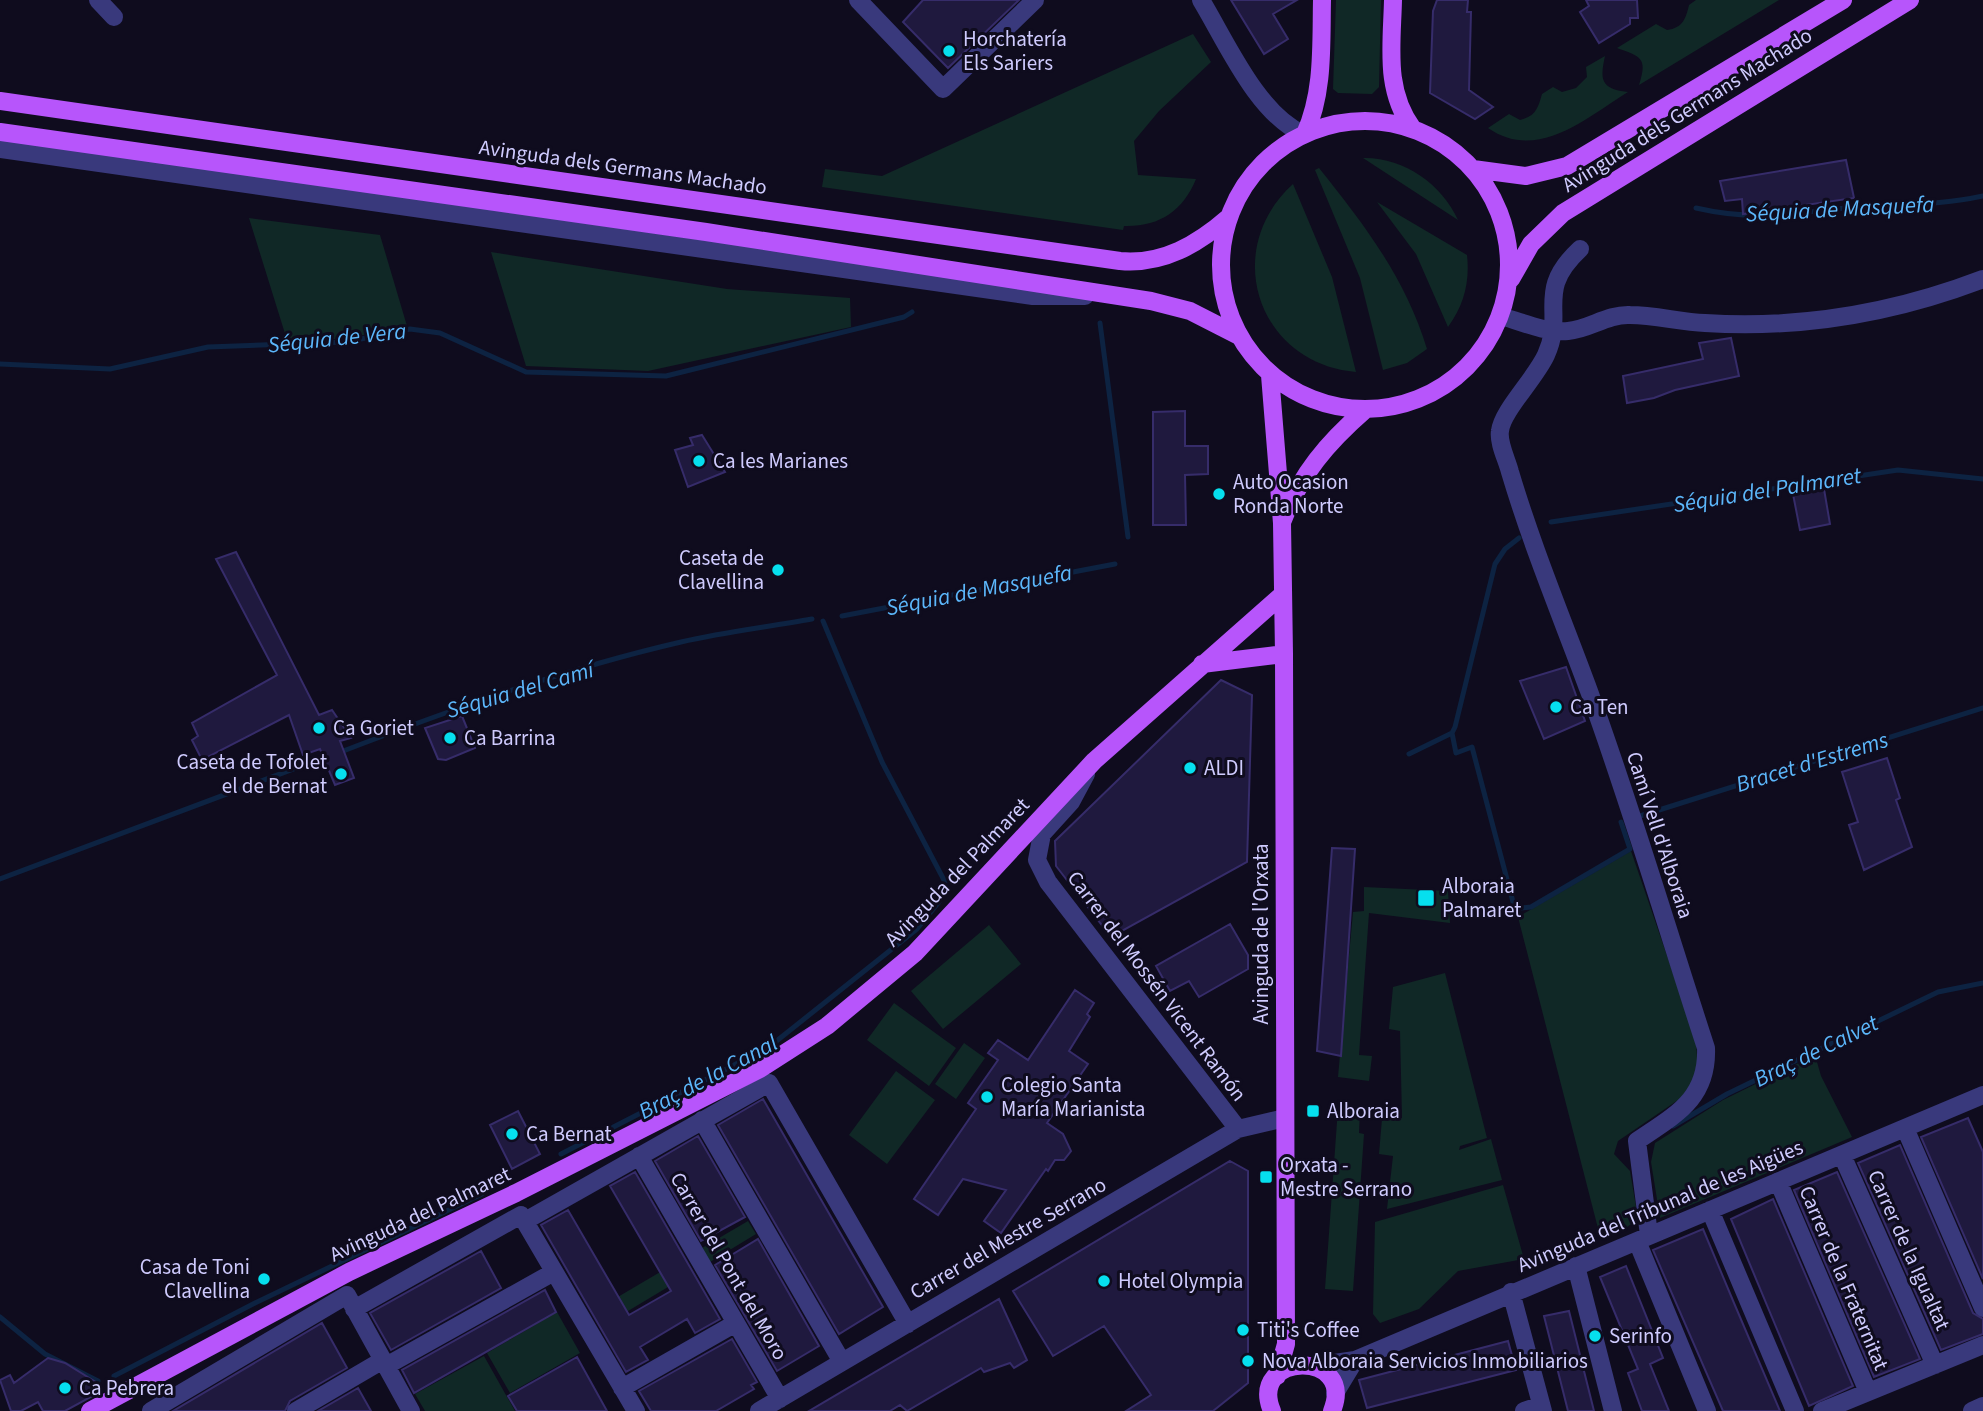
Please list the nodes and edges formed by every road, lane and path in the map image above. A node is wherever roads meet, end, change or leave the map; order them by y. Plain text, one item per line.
1 (98, 0) edge
2 (858, 0) edge
3 (1035, 0) edge
4 (1200, 0) edge
5 (1322, 0) edge
6 (1393, 0) edge
7 (1843, 0) edge
8 (1910, 0) edge
9 (114, 17) dead end
10 (0, 101) edge
11 (1413, 129) junction
12 (0, 132) edge
13 (1304, 134) junction
14 (0, 149) edge
15 (1473, 169) junction
16 (1229, 217) junction
17 (1580, 250) dead end
18 (1983, 279) edge
19 (1509, 282) junction
20 (1114, 296) junction
21 (1501, 316) junction
22 (1552, 330) junction
23 (1238, 336) junction
24 (1270, 374) junction
25 (1365, 410) junction
26 (1282, 523) junction
27 (1282, 595) junction
28 (1284, 654) junction
29 (1202, 664) junction
30 (1094, 761) junction
31 (1982, 1099) edge
32 (1285, 1118) junction
33 (702, 1120) junction
34 (1905, 1128) junction
35 (1238, 1129) junction
36 (1842, 1154) junction
37 (639, 1156) junction
38 (1778, 1181) junction
39 (1710, 1210) junction
40 (523, 1218) junction
41 (1643, 1238) junction
42 (1576, 1266) junction
43 (554, 1272) junction
44 (1511, 1292) junction
45 (350, 1302) junction
46 (1983, 1308) edge
47 (736, 1323) junction
48 (908, 1324) junction
49 (1286, 1344) junction
50 (1983, 1345) edge
51 (1355, 1360) junction
52 (842, 1362) junction
53 (384, 1363) junction
54 (1309, 1365) junction
55 (1935, 1365) junction
56 (1277, 1376) junction
57 (622, 1388) junction
58 (1868, 1392) junction
59 (780, 1399) junction
60 (1334, 1402) edge
61 (1983, 1406) edge
62 (1536, 1409) edge
63 (90, 1411) edge
64 (150, 1411) edge
65 (296, 1411) edge
66 (411, 1411) edge
67 (636, 1411) edge
68 (759, 1411) edge
69 (1272, 1411) edge
70 (1613, 1411) edge
71 (1707, 1411) edge
72 (1795, 1411) edge
73 (1822, 1411) edge
74 (1972, 1411) edge

1 - 9 street
2 - 3 street
4 - 13 street
5 - 13 main road
6 - 11 main road
7 - 15 main road
8 - 19 main road, Avinguda dels Germans Machado
10 - 16 main road, Avinguda dels Germans Machado
11 - 13 main road
11 - 15 main road
12 - 20 main road
13 - 16 main road
14 - 20 street
15 - 19 main road
16 - 23 main road
17 - 22 street
18 - 22 street
19 - 21 main road
20 - 23 main road
21 - 22 street
21 - 25 main road
22 - 41 street, Camí Vell d'Alboraia
23 - 24 main road
24 - 25 main road
24 - 26 main road, Avinguda de l'Orxata
25 - 26 main road, Avinguda de l'Orxata
26 - 27 main road, Avinguda de l'Orxata
27 - 28 main road, Avinguda de l'Orxata
27 - 29 main road, Avinguda del Palmaret
28 - 29 main road
28 - 32 main road, Avinguda de l'Orxata
29 - 30 main road, Avinguda del Palmaret
30 - 35 street, Carrer del Mossén Vicent Ramón
30 - 63 main road, Avinguda del Palmaret
31 - 34 street, Avinguda del Tribunal de les Aigües
32 - 35 street, Carrer del Mestre Serrano
32 - 49 main road, Avinguda de l'Orxata
33 - 37 street
33 - 48 street
33 - 52 street
34 - 36 street, Avinguda del Tribunal de les Aigües
34 - 46 street
35 - 48 street, Carrer del Mestre Serrano
36 - 38 street, Avinguda del Tribunal de les Aigües
36 - 55 street, Carrer de la Igualtat
37 - 40 street
37 - 47 street, Carrer del Pont del Moro
38 - 39 street, Avinguda del Tribunal de les Aigües
38 - 58 street, Carrer de la Fraternitat
39 - 41 street, Avinguda del Tribunal de les Aigües
39 - 72 street
40 - 43 street
40 - 45 street
41 - 42 street, Avinguda del Tribunal de les Aigües
41 - 71 street
42 - 44 street, Avinguda del Tribunal de les Aigües
42 - 70 street
43 - 53 street
43 - 57 street
44 - 51 street, Avinguda del Tribunal de les Aigües
44 - 62 street
45 - 53 street
45 - 64 street
47 - 57 street
47 - 59 street, Carrer del Pont del Moro
48 - 52 street, Carrer del Mestre Serrano
49 - 54 main road
49 - 56 main road, Avinguda de l'Orxata
50 - 55 street
51 - 54 street, Avinguda del Tribunal de les Aigües
51 - 60 street
52 - 59 street, Carrer del Mestre Serrano
53 - 65 street
53 - 66 street
54 - 56 main road
54 - 60 main road
55 - 58 street
56 - 69 main road, Avinguda de l'Orxata
57 - 67 street
58 - 73 street
59 - 68 street, Carrer del Mestre Serrano
61 - 74 street

